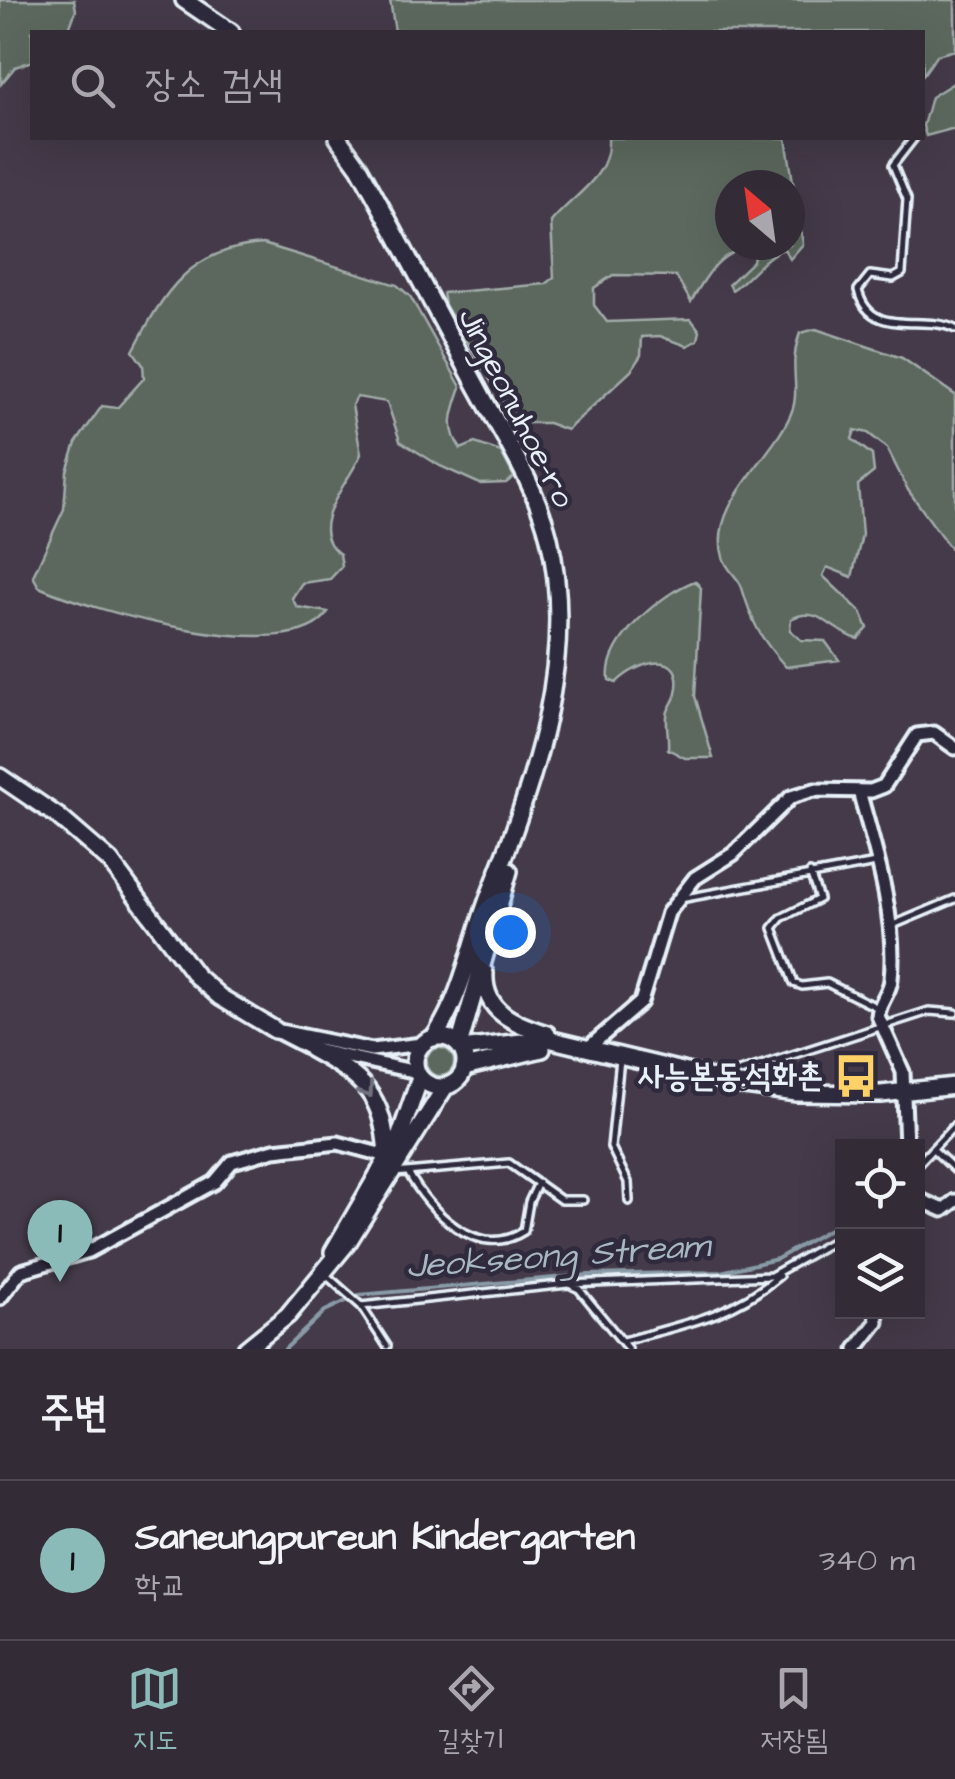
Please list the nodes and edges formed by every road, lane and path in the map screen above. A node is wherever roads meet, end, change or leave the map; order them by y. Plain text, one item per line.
1 (184, 0) edge
2 (228, 30) edge
3 (339, 140) edge
4 (912, 140) edge
5 (955, 329) edge
6 (955, 748) edge
7 (0, 777) edge
8 (860, 791) junction
9 (512, 843) junction
10 (879, 863) junction
11 (810, 873) junction
12 (955, 899) edge
13 (674, 901) junction
14 (888, 928) junction
15 (487, 950) junction
16 (878, 1008) junction
17 (955, 1014) edge
18 (882, 1029) junction
19 (275, 1030) junction
20 (428, 1041) junction
21 (460, 1048) junction
22 (588, 1048) junction
23 (311, 1049) junction
24 (620, 1056) junction
25 (464, 1068) junction
26 (418, 1075) junction
27 (714, 1080) junction
28 (955, 1086) edge
29 (445, 1087) junction
30 (907, 1092) junction
31 (955, 1126) edge
32 (906, 1139) edge
33 (934, 1151) junction
34 (388, 1156) junction
35 (925, 1158) edge
36 (955, 1170) edge
37 (399, 1172) junction
38 (538, 1183) junction
39 (583, 1200) dead end
40 (955, 1200) edge
41 (629, 1201) dead end
42 (925, 1202) edge
43 (835, 1240) edge
44 (326, 1264) junction
45 (782, 1273) junction
46 (568, 1284) junction
47 (0, 1298) edge
48 (358, 1303) junction
49 (877, 1319) edge
50 (623, 1341) junction
51 (252, 1345) edge
52 (388, 1346) dead end
53 (628, 1349) edge
54 (856, 1349) edge

1 - 2 main road
3 - 9 main road, Jingeonuhoe-ro
4 - 5 lane
6 - 8 street
7 - 19 main road
8 - 10 street
8 - 13 street
9 - 15 main road, Jingeonuhoe-ro
9 - 20 main road, Jingeonuhoe-ro
10 - 11 lane
10 - 14 street
11 - 13 lane
11 - 16 lane
12 - 14 lane
13 - 22 street
14 - 16 street
15 - 21 main road, Jingeonuhoe-ro
15 - 22 main road
16 - 18 street
17 - 18 lane
18 - 27 lane
18 - 30 street
19 - 20 street
19 - 23 street
20 - 21 main road
20 - 26 main road
21 - 22 main road
21 - 25 main road
22 - 24 main road
22 - 25 main road
23 - 26 street
23 -> 34 main road
24 - 27 main road
24 - 41 lane
25 - 29 main road
26 - 29 main road
26 - 34 main road
27 - 30 main road
28 - 30 main road
29 - 37 main road
30 - 32 street
31 - 33 lane
33 - 35 lane
33 - 36 lane
34 - 44 main road
34 - 47 street
37 - 38 lane
37 - 38 lane
37 - 44 main road
38 - 39 lane
40 - 42 street
43 - 45 lane
44 - 48 lane
44 - 51 main road
45 - 46 lane
45 - 50 lane
46 - 48 lane
46 - 50 lane
48 - 52 lane
49 - 54 street
50 - 53 lane

